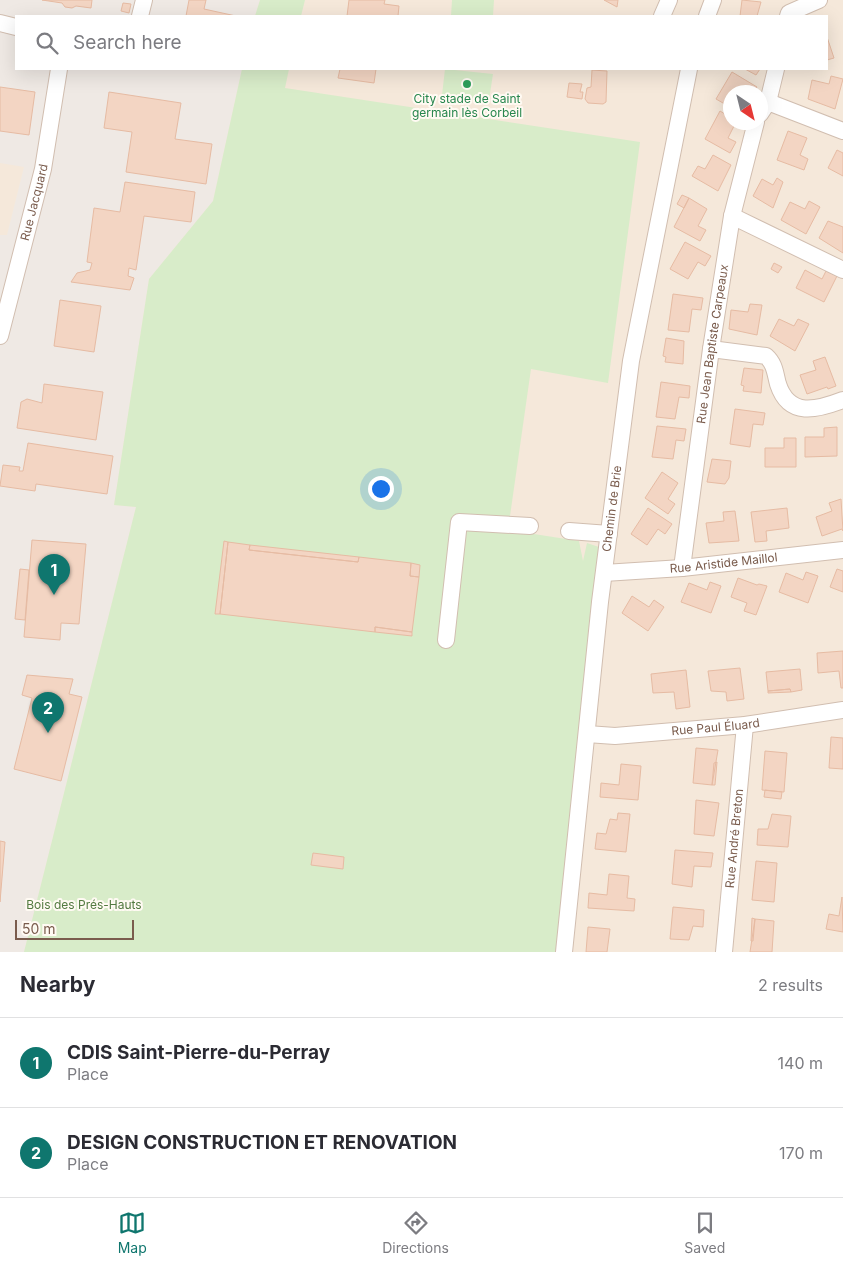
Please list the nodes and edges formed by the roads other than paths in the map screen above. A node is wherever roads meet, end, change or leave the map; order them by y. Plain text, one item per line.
1 (144, 0) edge
2 (669, 0) edge
3 (713, 0) edge
4 (819, 0) edge
5 (790, 10) edge
6 (140, 15) edge
7 (662, 15) edge
8 (707, 15) edge
9 (0, 23) edge
10 (15, 26) edge
11 (59, 70) edge
12 (688, 70) edge
13 (776, 70) edge
14 (768, 95) edge
15 (768, 109) edge
16 (754, 130) edge
17 (843, 131) edge
18 (732, 216) junction
19 (843, 270) edge
20 (0, 336) edge
21 (711, 349) junction
22 (843, 400) edge
23 (530, 526) dead end
24 (569, 531) dead end
25 (609, 534) junction
26 (843, 550) edge
27 (682, 568) junction
28 (604, 573) junction
29 (446, 640) dead end
30 (843, 710) edge
31 (745, 725) junction
32 (587, 734) junction
33 (564, 952) edge
34 (724, 952) edge

1 - 6 street
2 - 7 street
3 - 8 street
4 - 5 street
9 - 10 street
11 - 20 street, Rue Jacquard
12 - 25 street, Chemin de Brie
13 - 14 street
15 - 17 street
16 - 18 street, Rue Jean Baptiste Carpeaux
18 - 19 street
18 - 21 street, Rue Jean Baptiste Carpeaux
21 - 22 street
21 - 27 street, Rue Jean Baptiste Carpeaux
23 - 29 street
24 - 25 street
25 - 28 street, Chemin de Brie
26 - 27 street, Rue Aristide Maillol
27 - 28 street, Rue Aristide Maillol
28 - 32 street, Chemin de Brie
30 - 31 street, Rue Paul Éluard
31 - 32 street, Rue Paul Éluard
31 - 34 street, Rue André Breton
32 - 33 street, Chemin de Brie

